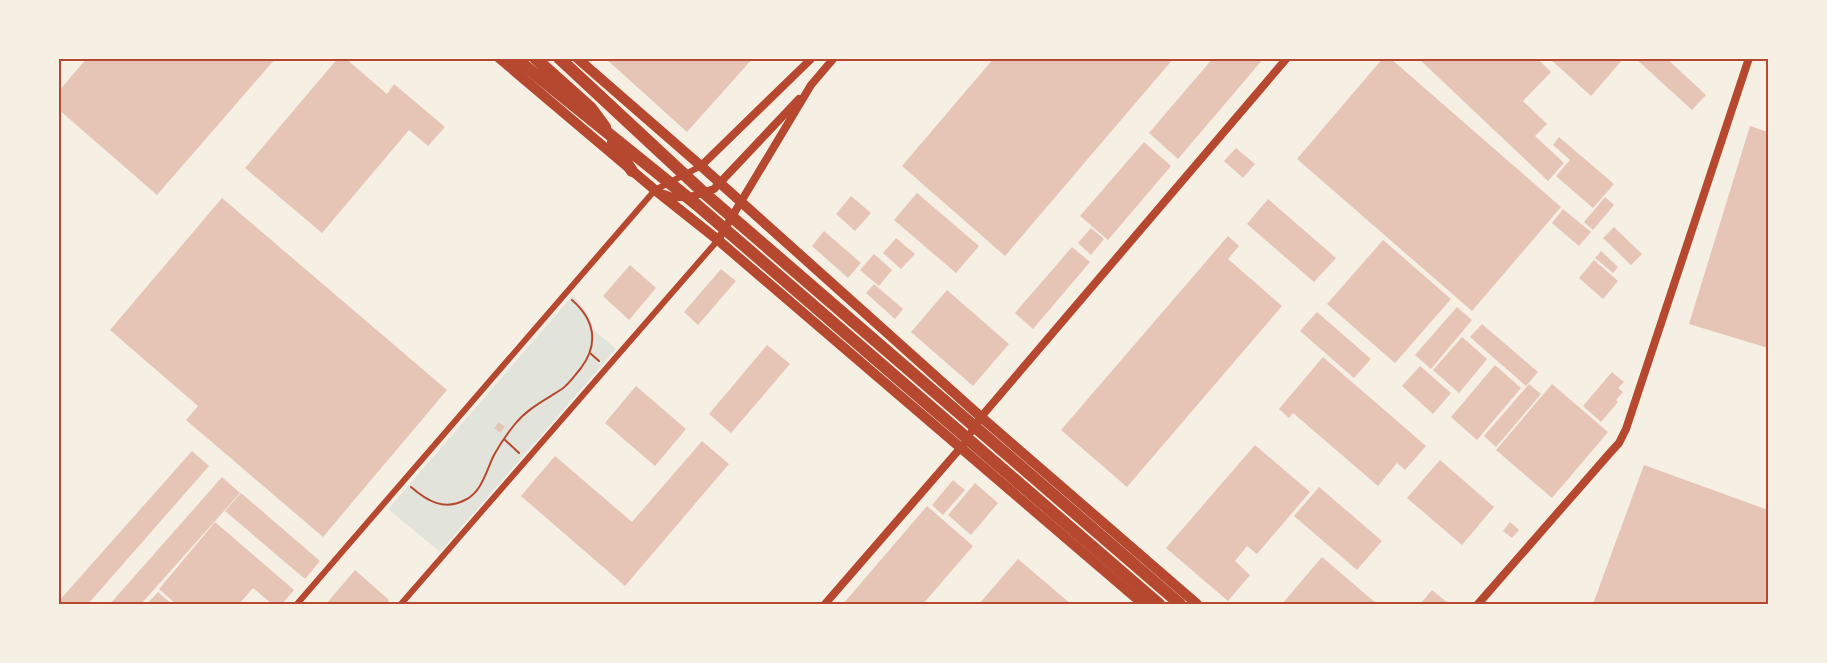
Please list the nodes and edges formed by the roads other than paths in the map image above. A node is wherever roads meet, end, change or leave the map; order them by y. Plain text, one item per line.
1 (499, 58) edge
2 (515, 58) edge
3 (536, 58) edge
4 (559, 58) edge
5 (577, 58) edge
6 (812, 58) edge
7 (834, 58) edge
8 (1287, 58) edge
9 (1749, 58) edge
10 (811, 85) junction
11 (701, 166) junction
12 (632, 171) junction
13 (721, 183) junction
14 (655, 190) junction
15 (741, 202) junction
16 (718, 240) junction
17 (981, 417) junction
18 (961, 448) junction
19 (297, 604) edge
20 (401, 604) edge
21 (825, 604) edge
22 (1143, 604) edge
23 (1159, 604) edge
24 (1180, 604) edge
25 (1197, 604) edge
26 (1478, 604) edge

1 - 12 main road
2 - 23 highway
3 - 12 highway
4 - 24 highway
5 - 11 main road
6 - 11 street
7 - 10 street
8 - 17 street
9 - 26 street
10 - 13 street
10 - 15 street
11 - 13 main road
11 - 14 street
12 - 14 main road
13 - 14 street
13 - 15 main road
14 - 16 main road
14 - 19 street
15 - 16 street
15 - 17 main road
16 - 18 main road
16 - 20 street
17 - 18 street
17 - 25 main road
18 - 21 street
18 - 22 main road

